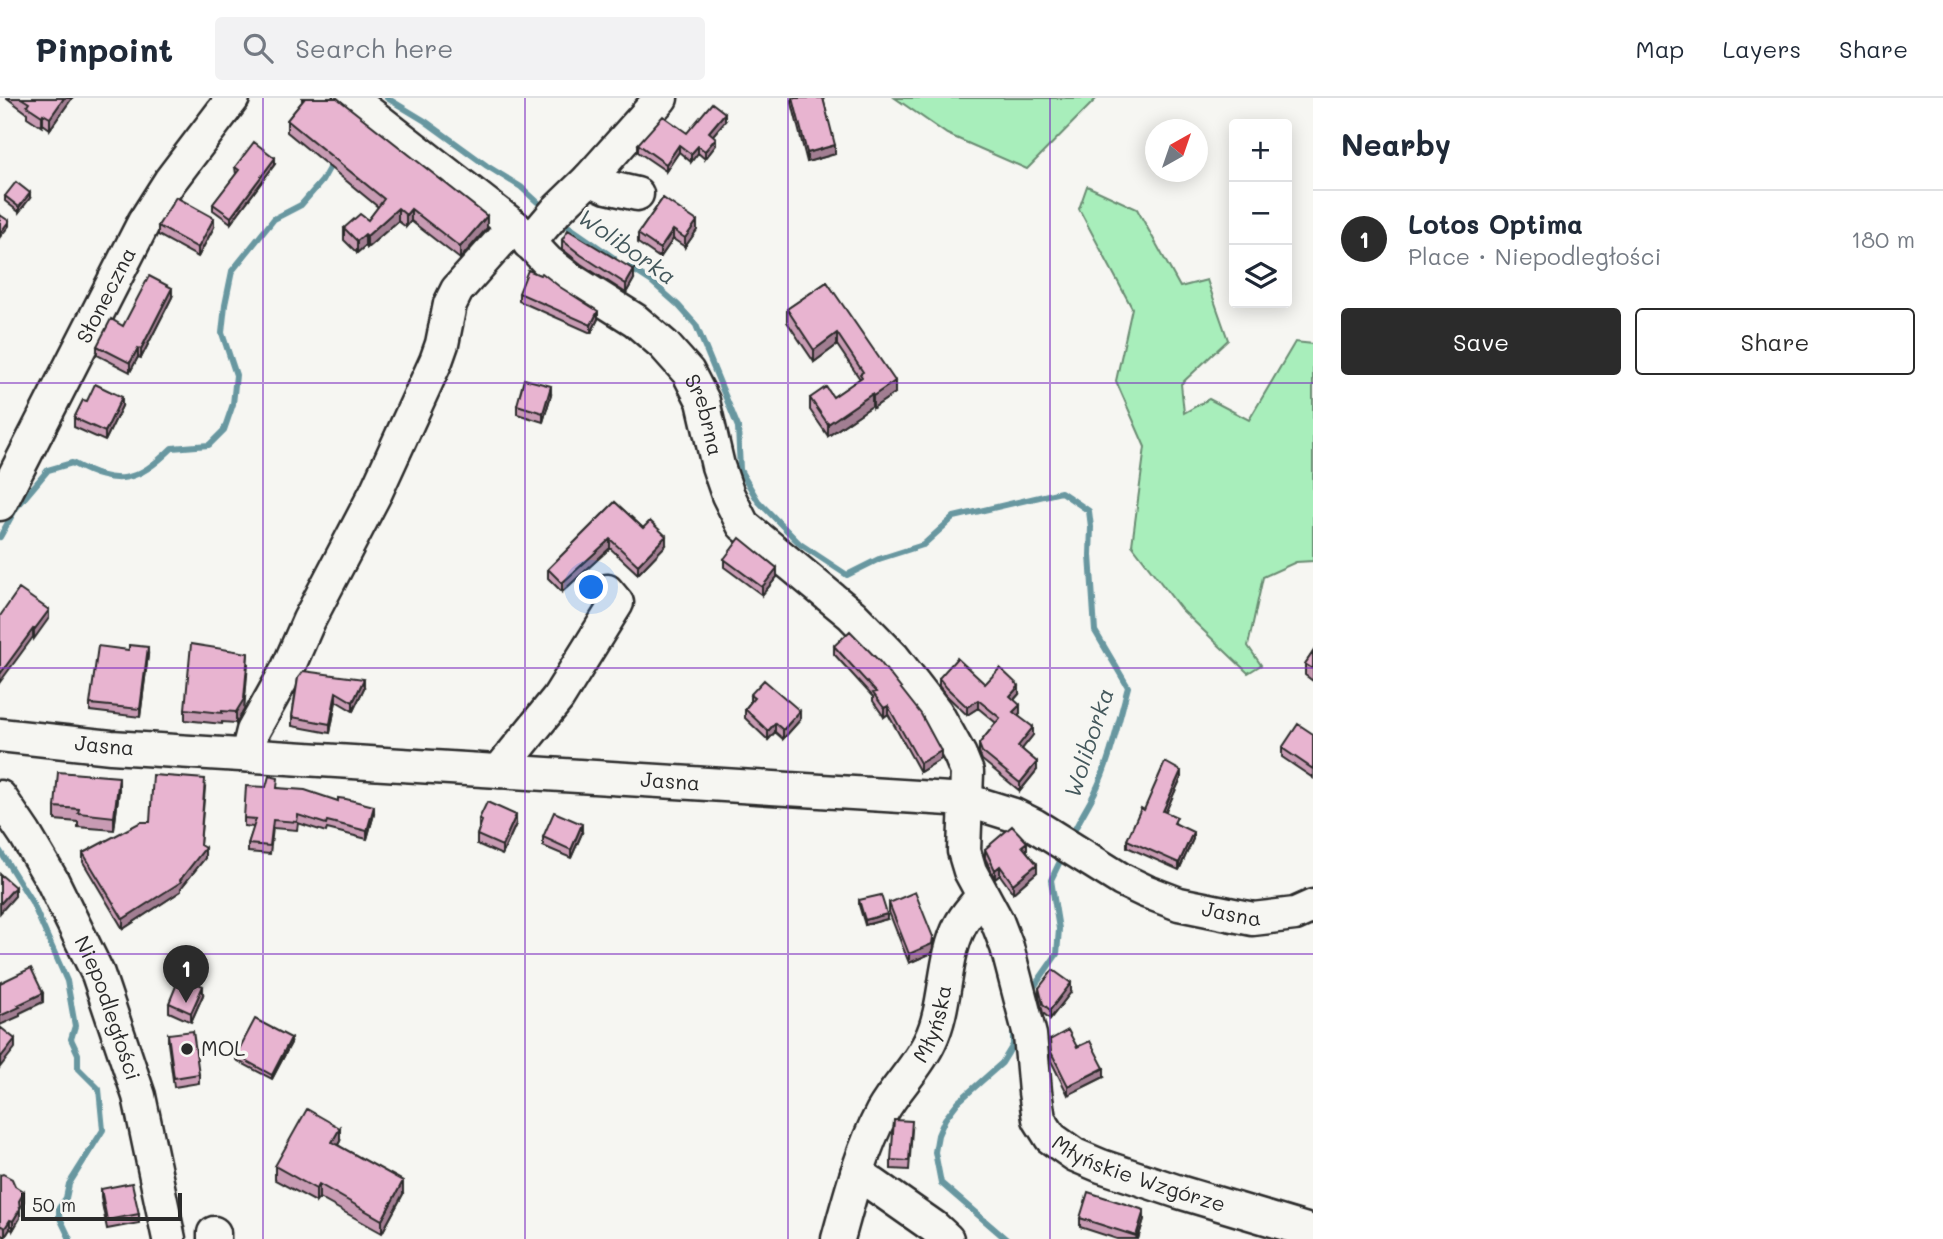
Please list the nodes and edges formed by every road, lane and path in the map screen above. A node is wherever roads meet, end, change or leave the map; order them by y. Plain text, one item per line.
1 (233, 98) edge
2 (350, 98) edge
3 (661, 98) edge
4 (589, 179) junction
5 (637, 194) dead end
6 (536, 226) junction
7 (0, 504) edge
8 (607, 591) dead end
9 (0, 735) edge
10 (247, 755) junction
11 (499, 771) junction
12 (0, 797) edge
13 (966, 800) junction
14 (982, 896) junction
15 (1313, 906) edge
16 (857, 1173) junction
17 (1313, 1232) edge
18 (169, 1239) edge
19 (838, 1239) edge
20 (947, 1239) edge

1 - 7 street, Słoneczna
2 - 6 street, Srebrna
3 - 4 street
4 - 5 street
4 - 6 street
6 - 10 street
6 - 13 street, Srebrna
8 - 11 street
9 - 10 street, Jasna
10 - 11 street, Jasna
11 - 13 street, Jasna
12 - 18 street, Niepodległości
13 - 14 street
13 - 15 street, Jasna
14 - 16 street, Młyńska
14 - 17 street, Młyńskie Wzgórze
16 - 19 street, Młyńska
16 - 20 street

